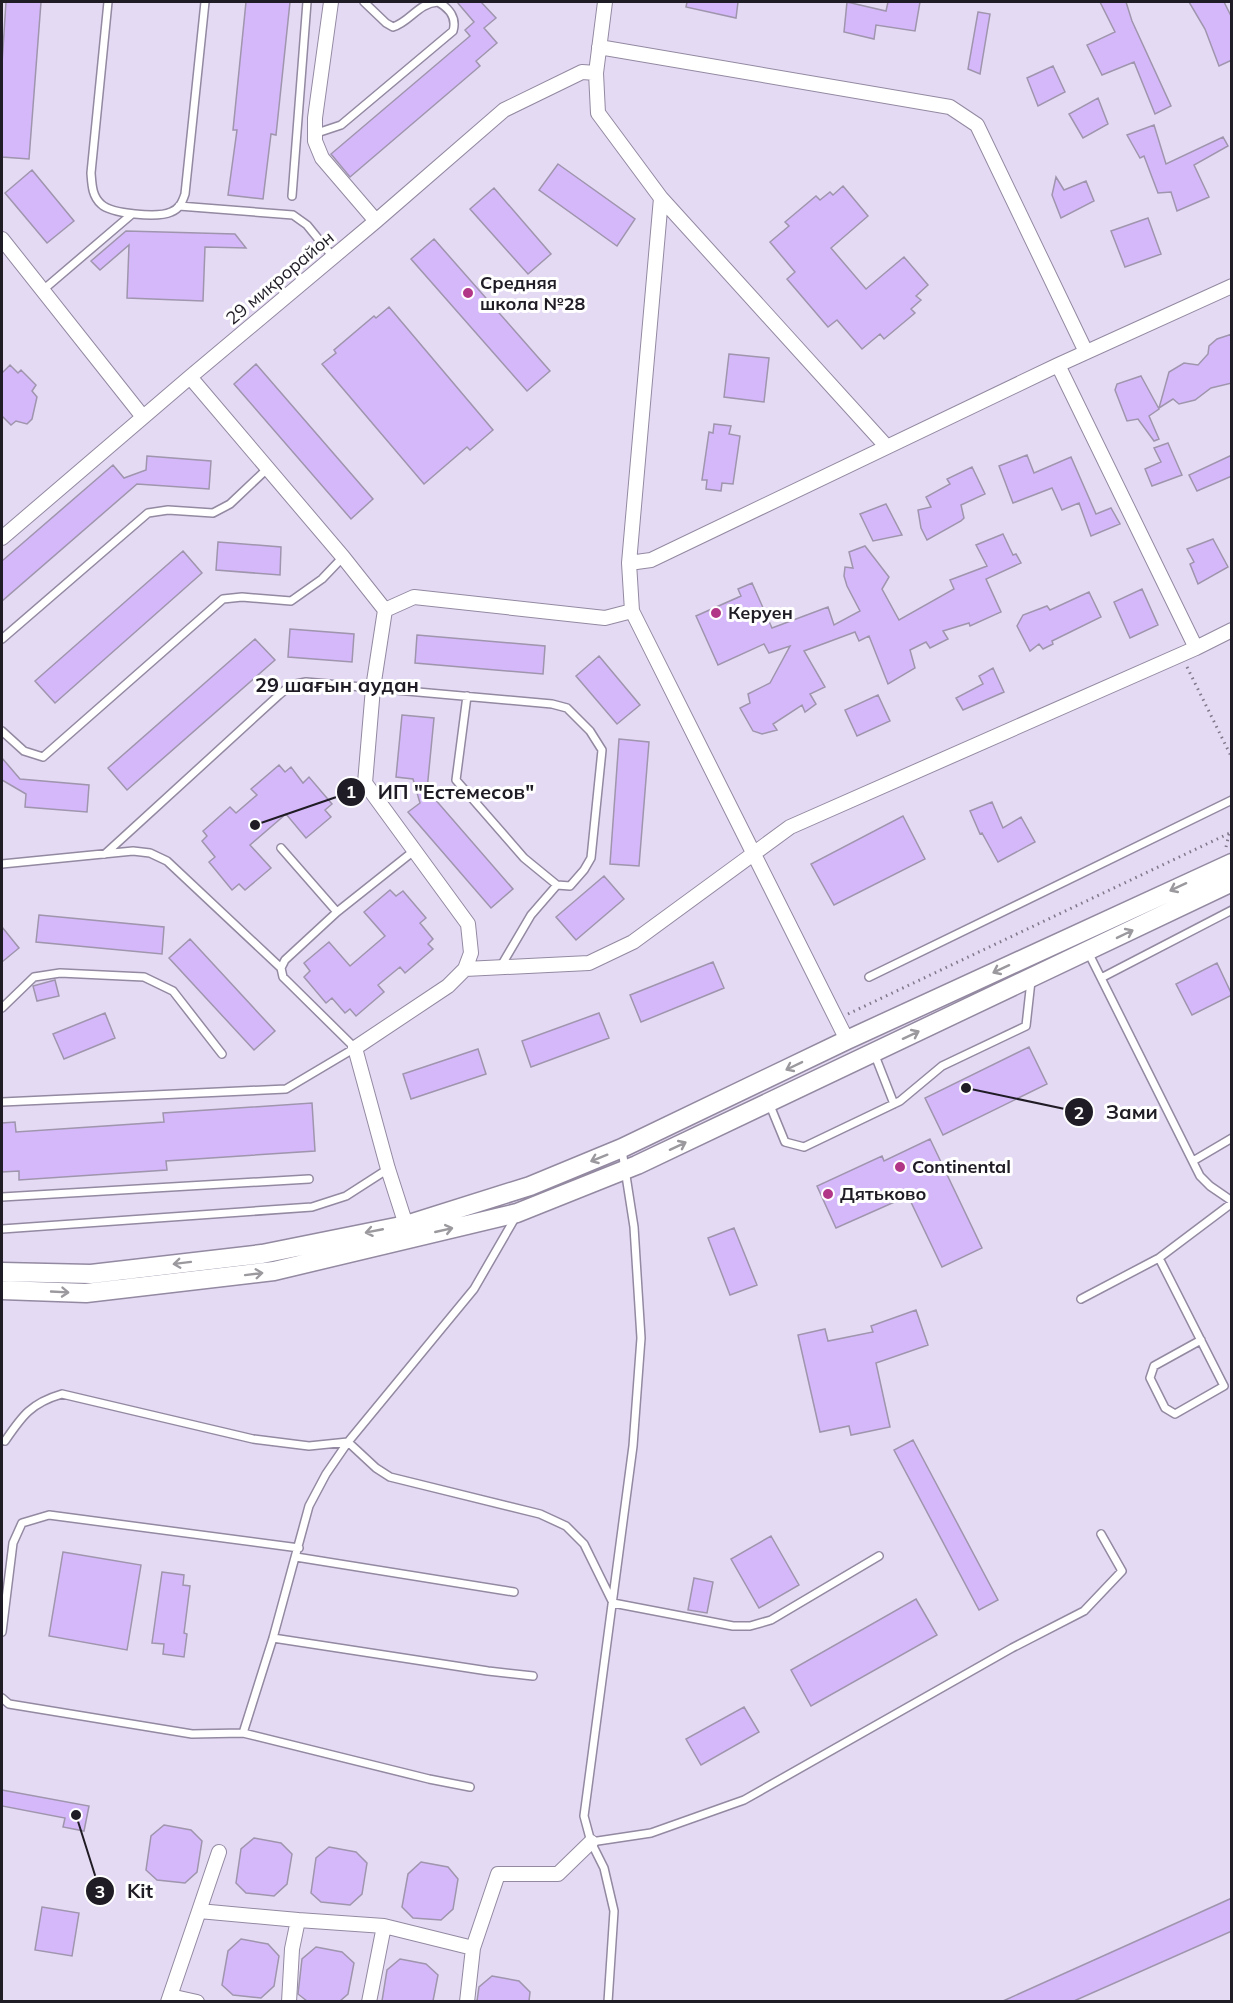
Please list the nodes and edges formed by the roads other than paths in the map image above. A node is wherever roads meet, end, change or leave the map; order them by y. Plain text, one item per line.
1 (108, 2) edge
2 (205, 2) edge
3 (307, 2) edge
4 (331, 2) edge
5 (364, 2) edge
6 (605, 2) edge
7 (599, 47) junction
8 (596, 74) junction
9 (314, 134) junction
10 (292, 196) dead end
11 (661, 198) junction
12 (179, 206) junction
13 (132, 214) junction
14 (376, 221) junction
15 (2, 239) edge
16 (333, 257) junction
17 (1232, 286) edge
18 (43, 290) junction
19 (1086, 352) junction
20 (1058, 365) junction
21 (190, 376) junction
22 (143, 417) junction
23 (887, 447) junction
24 (268, 468) junction
25 (2, 538) edge
26 (343, 557) junction
27 (629, 563) junction
28 (385, 610) junction
29 (633, 610) junction
30 (1232, 630) edge
31 (2, 639) edge
32 (1196, 648) junction
33 (373, 688) junction
34 (467, 696) junction
35 (2, 731) edge
36 (1232, 800) edge
37 (281, 848) dead end
38 (415, 850) junction
39 (752, 853) junction
40 (105, 854) junction
41 (1232, 863) edge
42 (2, 864) edge
43 (1232, 882) edge
44 (557, 885) junction
45 (1232, 910) edge
46 (337, 912) junction
47 (1088, 952) junction
48 (500, 966) junction
49 (281, 968) junction
50 (465, 969) junction
51 (869, 977) dead end
52 (1101, 978) junction
53 (1031, 979) junction
54 (2, 1008) edge
55 (847, 1040) junction
56 (355, 1048) junction
57 (222, 1054) dead end
58 (866, 1056) junction
59 (2, 1102) edge
60 (769, 1103) junction
61 (894, 1104) junction
62 (1232, 1138) edge
63 (622, 1148) junction
64 (1193, 1161) junction
65 (388, 1169) junction
66 (624, 1170) junction
67 (309, 1179) dead end
68 (2, 1197) edge
69 (1232, 1202) edge
70 (517, 1213) junction
71 (2, 1229) edge
72 (408, 1231) junction
73 (1159, 1258) junction
74 (2, 1272) edge
75 (2, 1290) edge
76 (1081, 1299) dead end
77 (1201, 1340) junction
78 (5, 1441) dead end
79 (348, 1442) junction
80 (1101, 1534) dead end
81 (299, 1548) junction
82 (879, 1556) dead end
83 (296, 1557) junction
84 (514, 1592) dead end
85 (613, 1603) junction
86 (2, 1632) edge
87 (273, 1638) junction
88 (533, 1676) dead end
89 (2, 1698) edge
90 (243, 1732) junction
91 (470, 1786) dead end
92 (591, 1842) junction
93 (219, 1852) dead end
94 (199, 1911) junction
95 (298, 1920) junction
96 (384, 1926) junction
97 (474, 1948) junction
98 (169, 1999) edge
99 (197, 2001) edge
100 (289, 2001) edge
101 (369, 2001) edge
102 (467, 2001) edge
103 (608, 2001) edge

1 - 13 lane
2 - 12 lane
3 - 10 lane
4 - 9 street
5 - 9 lane
6 - 7 street
7 - 8 street
7 - 19 street
8 - 11 street
8 - 14 street, 29 микрорайон
9 - 14 street
11 - 23 street
11 - 27 street
12 - 13 lane
12 - 16 lane
13 - 18 lane
14 - 16 street, 29 микрорайон
15 - 18 street
16 - 21 street, 29 микрорайон
17 - 19 street
18 - 22 street
19 - 20 street
20 - 23 street
20 - 32 street
21 - 22 street, 29 микрорайон
21 - 24 street
22 - 25 street, 29 микрорайон
23 - 27 street
24 - 26 street
24 - 31 lane
26 - 28 street
26 - 35 lane
27 - 29 street
28 - 29 street
28 - 33 street
29 - 39 street
30 - 32 street
32 - 39 street
33 - 34 lane
33 - 38 street
33 - 40 lane
34 - 44 lane
34 - 44 lane
36 - 51 lane
37 - 46 lane
38 - 46 lane
38 - 50 street
39 - 48 street
39 - 55 street
40 - 42 lane
40 - 49 lane
41 -> 55 main road
47 -> 43 main road
44 - 48 lane
45 - 52 lane
46 - 49 lane
47 - 52 lane
47 - 53 main road
48 - 50 street
49 - 56 lane
50 - 56 street
52 - 64 lane
58 -> 53 main road
53 - 61 lane
54 - 57 lane
55 - 58 main road
55 -> 63 main road
56 - 59 lane
56 - 65 street
58 - 60 main road
58 - 61 lane
60 - 61 lane
66 -> 60 main road
62 - 64 lane
63 - 66 lane
63 -> 72 main road
64 - 69 lane
65 - 71 lane
65 - 72 street
66 - 70 main road
66 - 85 lane
67 - 68 lane
69 - 73 lane
72 -> 70 main road
70 - 79 lane
72 -> 74 main road
75 -> 72 main road
73 - 76 lane
73 - 77 lane
77 - 77 lane
78 - 79 lane
79 - 81 lane
79 - 85 lane
80 - 92 lane
81 - 83 lane
81 - 86 lane
82 - 85 lane
83 - 84 lane
83 - 87 lane
85 - 92 lane
87 - 88 lane
87 - 90 lane
89 - 90 lane
90 - 91 lane
92 - 97 street
92 - 103 lane
93 - 94 street
94 - 95 street
94 - 98 street
95 - 96 street
95 - 100 street
96 - 97 street
96 - 101 street
97 - 102 street
98 - 99 street

